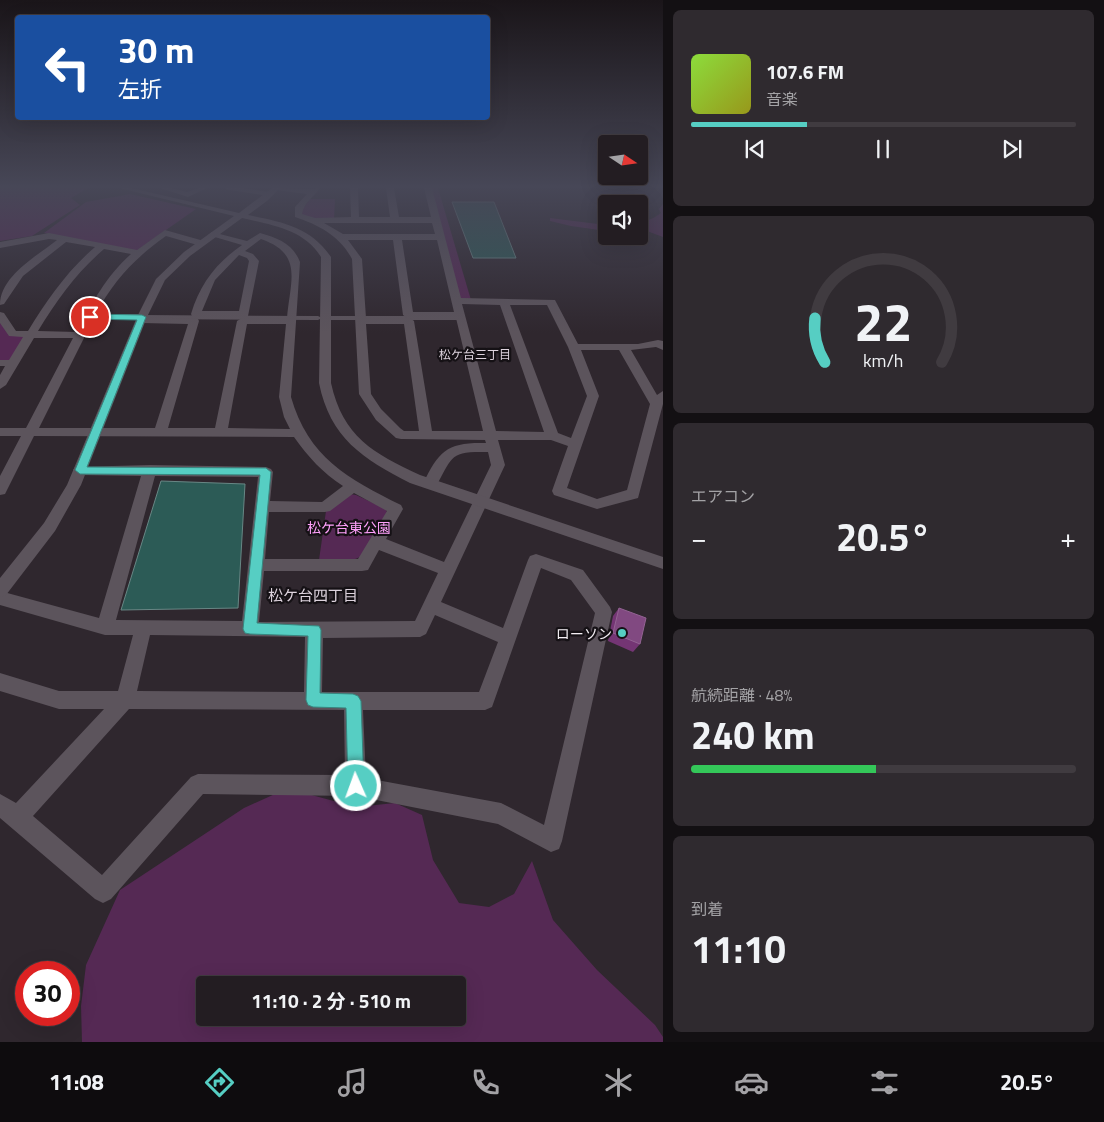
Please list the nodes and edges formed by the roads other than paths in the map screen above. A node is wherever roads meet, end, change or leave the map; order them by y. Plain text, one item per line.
1 (341, 236) edge
2 (46, 237) edge
3 (52, 237) edge
4 (161, 237) edge
5 (176, 237) edge
6 (210, 237) edge
7 (219, 237) edge
8 (259, 237) edge
9 (262, 237) edge
10 (306, 237) edge
11 (376, 237) edge
12 (397, 237) junction
13 (440, 237) joint
14 (64, 239) junction
15 (12, 243) junction
16 (201, 243) junction
17 (248, 244) junction
18 (0, 245) edge
19 (102, 246) junction
20 (0, 252) edge
21 (238, 252) junction
22 (138, 253) junction
23 (456, 301) junction
24 (0, 302) edge
25 (504, 302) junction
26 (0, 315) edge
27 (460, 316) junction
28 (90, 317) junction
29 (318, 318) dead end
30 (334, 318) dead end
31 (141, 319) junction
32 (291, 319) junction
33 (360, 319) junction
34 (31, 334) junction
35 (81, 335) junction
36 (623, 347) junction
37 (663, 347) edge
38 (574, 348) junction
39 (0, 363) edge
40 (13, 363) junction
41 (0, 385) edge
42 (659, 400) edge
43 (0, 432) edge
44 (32, 432) junction
45 (96, 432) junction
46 (160, 432) junction
47 (221, 432) junction
48 (297, 433) junction
49 (426, 436) junction
50 (552, 436) junction
51 (492, 442) junction
52 (576, 444) junction
53 (80, 470) junction
54 (150, 470) junction
55 (430, 484) junction
56 (352, 487) junction
57 (0, 490) edge
58 (481, 501) junction
59 (264, 506) junction
60 (376, 542) junction
61 (663, 563) edge
62 (258, 565) junction
63 (448, 570) junction
64 (0, 590) edge
65 (0, 598) edge
66 (432, 606) junction
67 (105, 627) junction
68 (143, 628) junction
69 (250, 629) junction
70 (314, 630) junction
71 (508, 638) junction
72 (0, 682) edge
73 (125, 700) junction
74 (313, 700) junction
75 (353, 701) junction
76 (356, 786) junction
77 (0, 805) edge
78 (18, 817) junction

1 - 33 street
2 - 15 street
3 - 14 street
4 - 22 street
5 - 16 street
6 - 16 street
7 - 17 street
8 - 17 street
9 - 32 street
10 - 55 street
11 - 12 street
12 - 13 street
12 - 27 street
13 - 23 street
14 - 19 street
14 - 24 street
15 - 18 street
15 - 20 street
16 - 31 street
17 - 21 street
19 - 22 street
19 - 34 street
21 - 21 street
22 - 28 street
23 - 25 street
23 - 27 street
25 - 38 street
25 - 50 street
26 - 34 street
27 - 33 street
27 - 51 street
28 - 31 street
28 - 35 street
29 - 32 street
30 - 33 street
31 - 32 street
31 - 45 street
31 - 46 street
32 - 47 street
32 - 48 street
33 - 49 street
33 - 49 street
34 - 35 street
34 - 40 street
35 - 44 street
36 - 37 street
36 - 38 street
36 - 42 street
38 - 52 street
39 - 40 street
40 - 41 street
42 - 52 street
43 - 44 street
44 - 45 street
44 - 57 street
45 - 46 street
45 - 53 street
46 - 47 street
47 - 48 street
48 - 56 street
49 - 51 street
50 - 51 street
50 - 52 street
51 - 55 street
51 - 58 street
53 - 54 street
53 - 64 street
54 - 59 street
54 - 67 street
55 - 58 street
56 - 59 street
56 - 60 street
58 - 61 street
58 - 63 street
59 - 62 street
60 - 62 street
60 - 63 street
62 - 69 street
63 - 66 street
65 - 67 street
66 - 70 street
66 - 71 street
67 - 68 street
68 - 69 street
68 - 73 street
69 - 70 street
70 - 74 street
71 - 75 street
71 - 76 street
72 - 73 street
73 - 74 street
73 - 78 street
74 - 75 street
75 - 76 street
76 - 78 street
77 - 78 street

